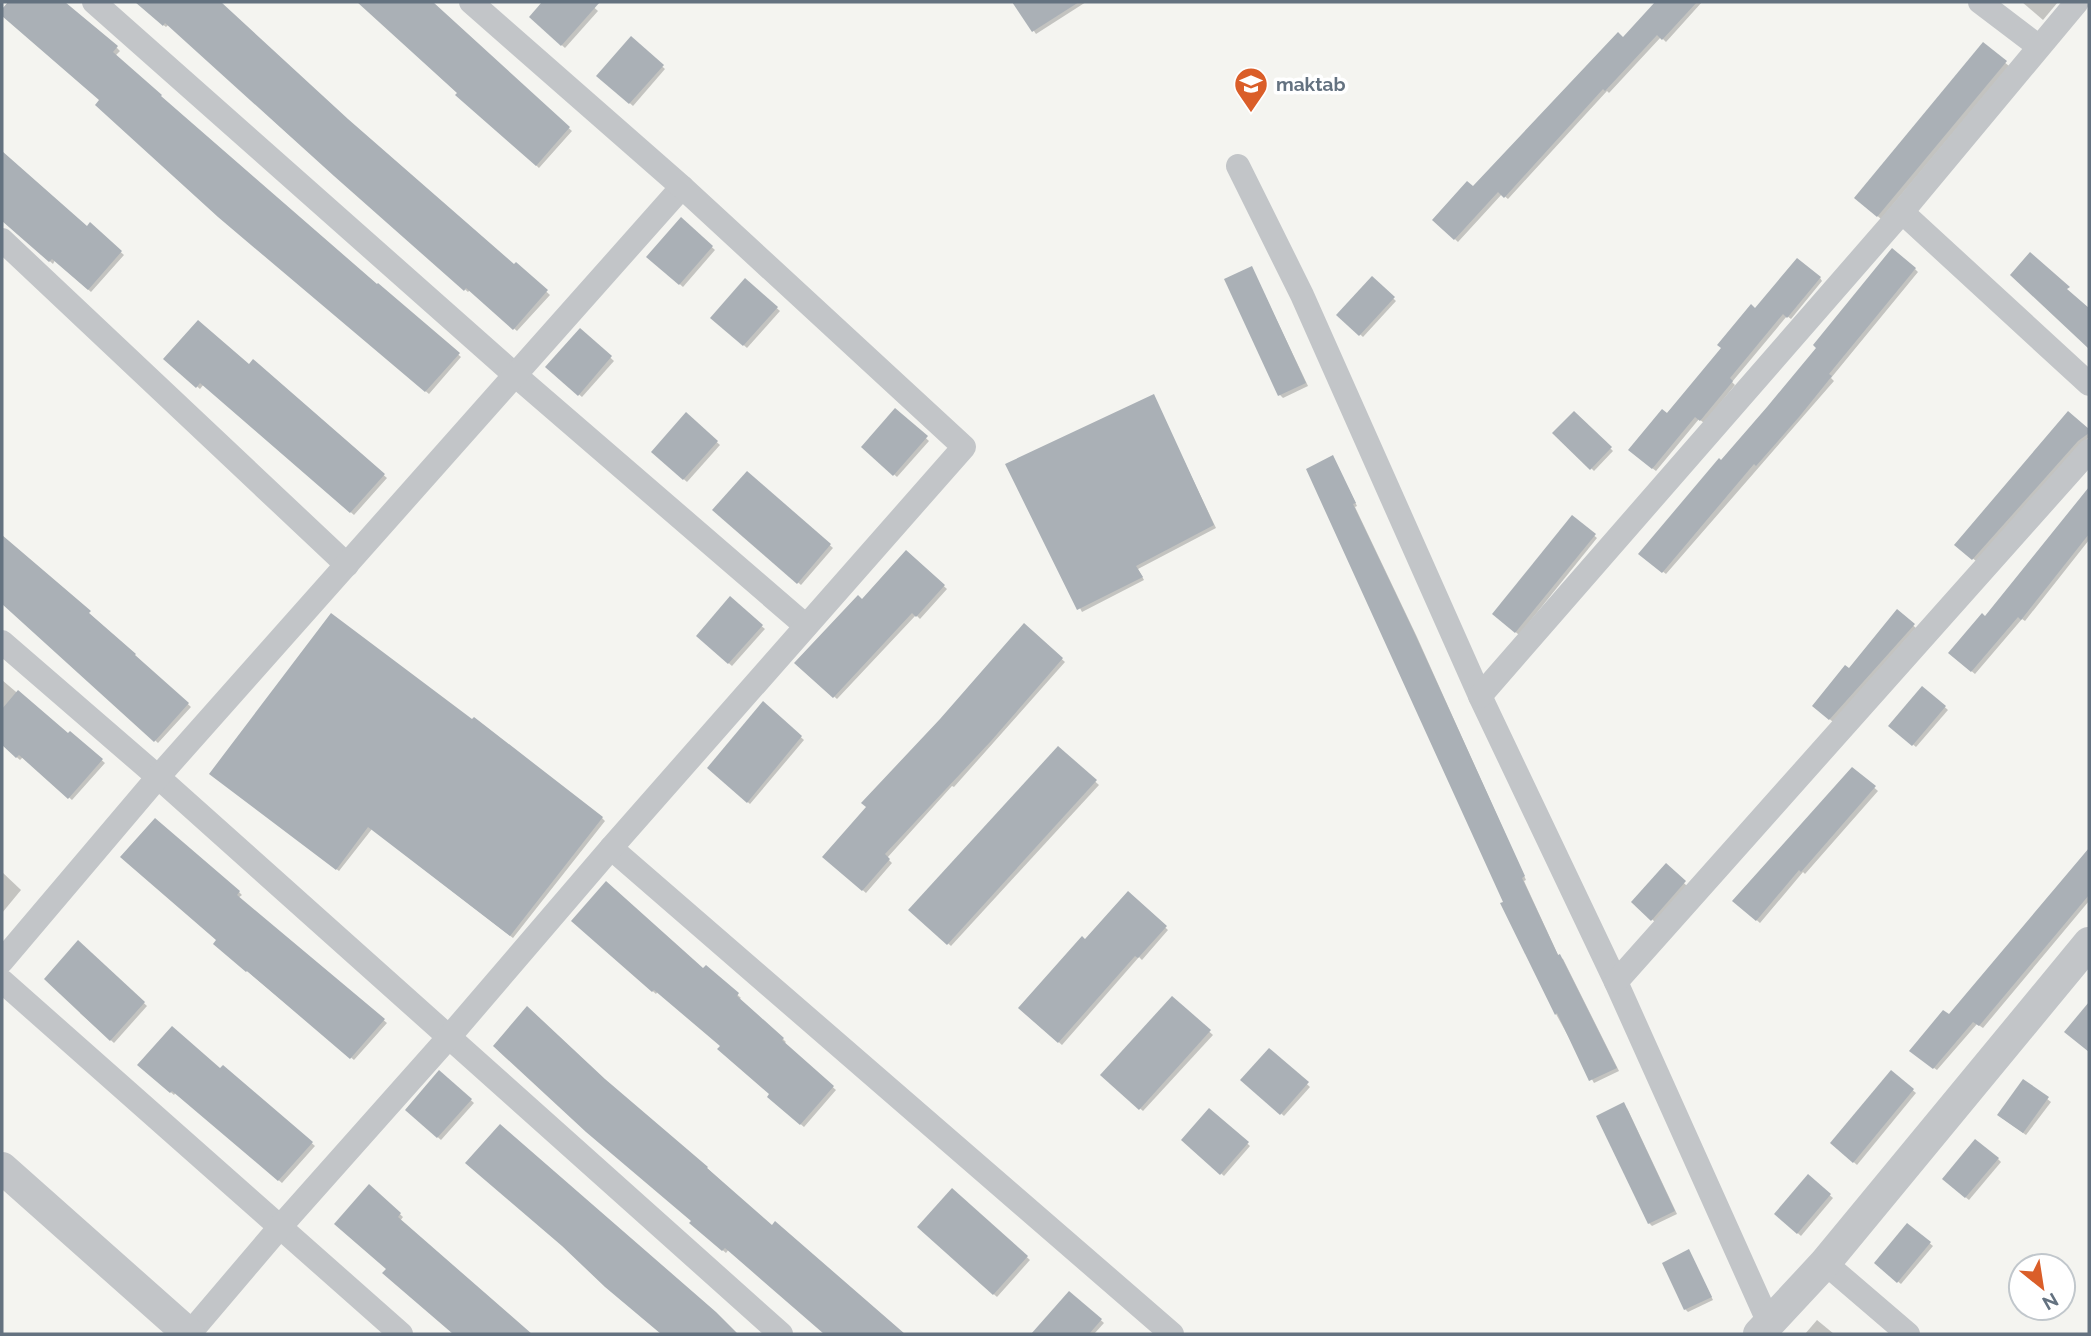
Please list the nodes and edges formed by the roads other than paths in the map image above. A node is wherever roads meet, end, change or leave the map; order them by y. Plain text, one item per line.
1 (94, 2) edge
2 (471, 2) edge
3 (1980, 2) edge
4 (2077, 2) edge
5 (2038, 46) junction
6 (1238, 166) dead end
7 (682, 187) junction
8 (1902, 212) junction
9 (2, 240) edge
10 (515, 375) junction
11 (2089, 384) edge
12 (2089, 451) edge
13 (346, 565) junction
14 (806, 626) junction
15 (2, 642) edge
16 (1480, 696) junction
17 (158, 777) junction
18 (611, 848) junction
19 (2089, 943) edge
20 (2, 961) edge
21 (2, 981) edge
22 (1616, 982) junction
23 (449, 1037) junction
24 (2, 1168) edge
25 (280, 1227) junction
26 (1825, 1263) junction
27 (1764, 1329) edge
28 (189, 1334) edge
29 (401, 1334) edge
30 (781, 1334) edge
31 (1172, 1334) edge
32 (1908, 1334) edge

1 - 10 street
2 - 7 street
3 - 5 street
4 - 5 street
5 - 8 street
6 - 16 street
7 - 10 street
7 - 14 street
8 - 11 street
8 - 16 street
9 - 13 street
10 - 13 street
10 - 14 street
12 - 22 street
13 - 17 street
14 - 18 street
15 - 17 street
16 - 22 street
17 - 20 street
17 - 23 street
18 - 23 street
18 - 31 street
19 - 26 street
21 - 25 street
22 - 27 street
23 - 25 street
23 - 30 street
24 - 28 street
25 - 28 street
25 - 29 street
26 - 27 street
26 - 32 street

